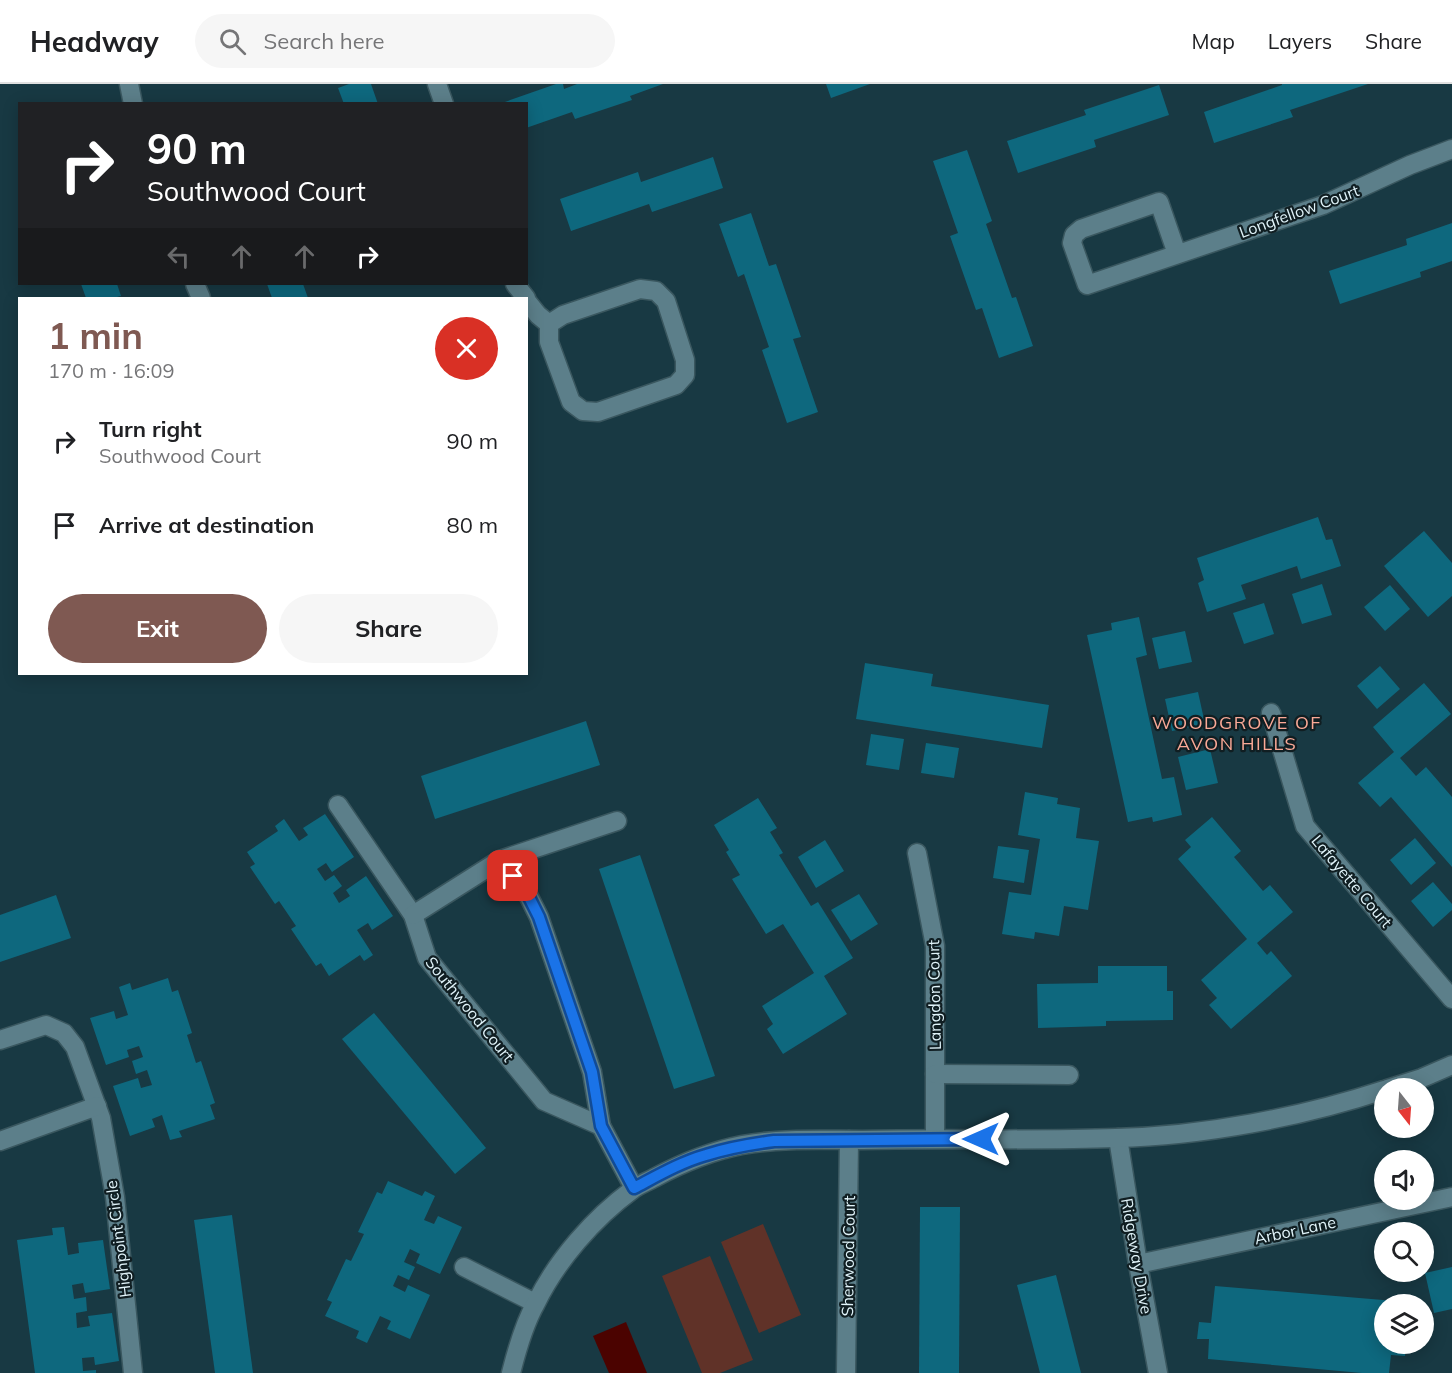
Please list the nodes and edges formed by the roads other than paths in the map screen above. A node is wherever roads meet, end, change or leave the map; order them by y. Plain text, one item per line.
1 (129, 84) edge
2 (437, 84) edge
3 (133, 102) edge
4 (443, 102) edge
5 (1452, 149) edge
6 (1177, 254) junction
7 (528, 302) edge
8 (549, 324) junction
9 (1271, 713) dead end
10 (338, 805) dead end
11 (617, 821) dead end
12 (917, 853) dead end
13 (500, 860) junction
14 (413, 915) junction
15 (1452, 999) edge
16 (0, 1040) edge
17 (1452, 1065) edge
18 (935, 1074) junction
19 (1069, 1075) dead end
20 (1419, 1078) edge
21 (1374, 1093) edge
22 (97, 1106) junction
23 (601, 1126) junction
24 (934, 1138) junction
25 (1118, 1138) junction
26 (849, 1140) junction
27 (0, 1141) edge
28 (634, 1188) junction
29 (1452, 1197) edge
30 (1138, 1264) junction
31 (464, 1267) dead end
32 (535, 1303) junction
33 (133, 1373) edge
34 (511, 1373) edge
35 (846, 1373) edge
36 (1158, 1373) edge

1 - 3 street
2 - 4 street
5 - 6 street, Longfellow Court
6 - 6 street, Longfellow Court
7 - 8 street
8 - 8 street
9 - 15 street, Lafayette Court
10 - 14 street, Southwood Court
11 - 13 street
12 - 18 street, Langdon Court
13 - 14 street
13 - 23 street
14 - 23 street, Southwood Court
16 - 22 street, Highpoint Circle
17 - 20 street
18 - 19 street
18 - 24 street, Langdon Court
21 - 25 street
22 - 27 street
22 - 33 street, Highpoint Circle
23 - 28 street
24 - 25 street
24 - 26 street
25 - 30 street, Ridgeway Drive
26 - 28 street
26 - 35 street, Sherwood Court
28 - 32 street
29 - 30 street, Arbor Lane
30 - 36 street, Ridgeway Drive
31 - 32 street
32 - 34 street

